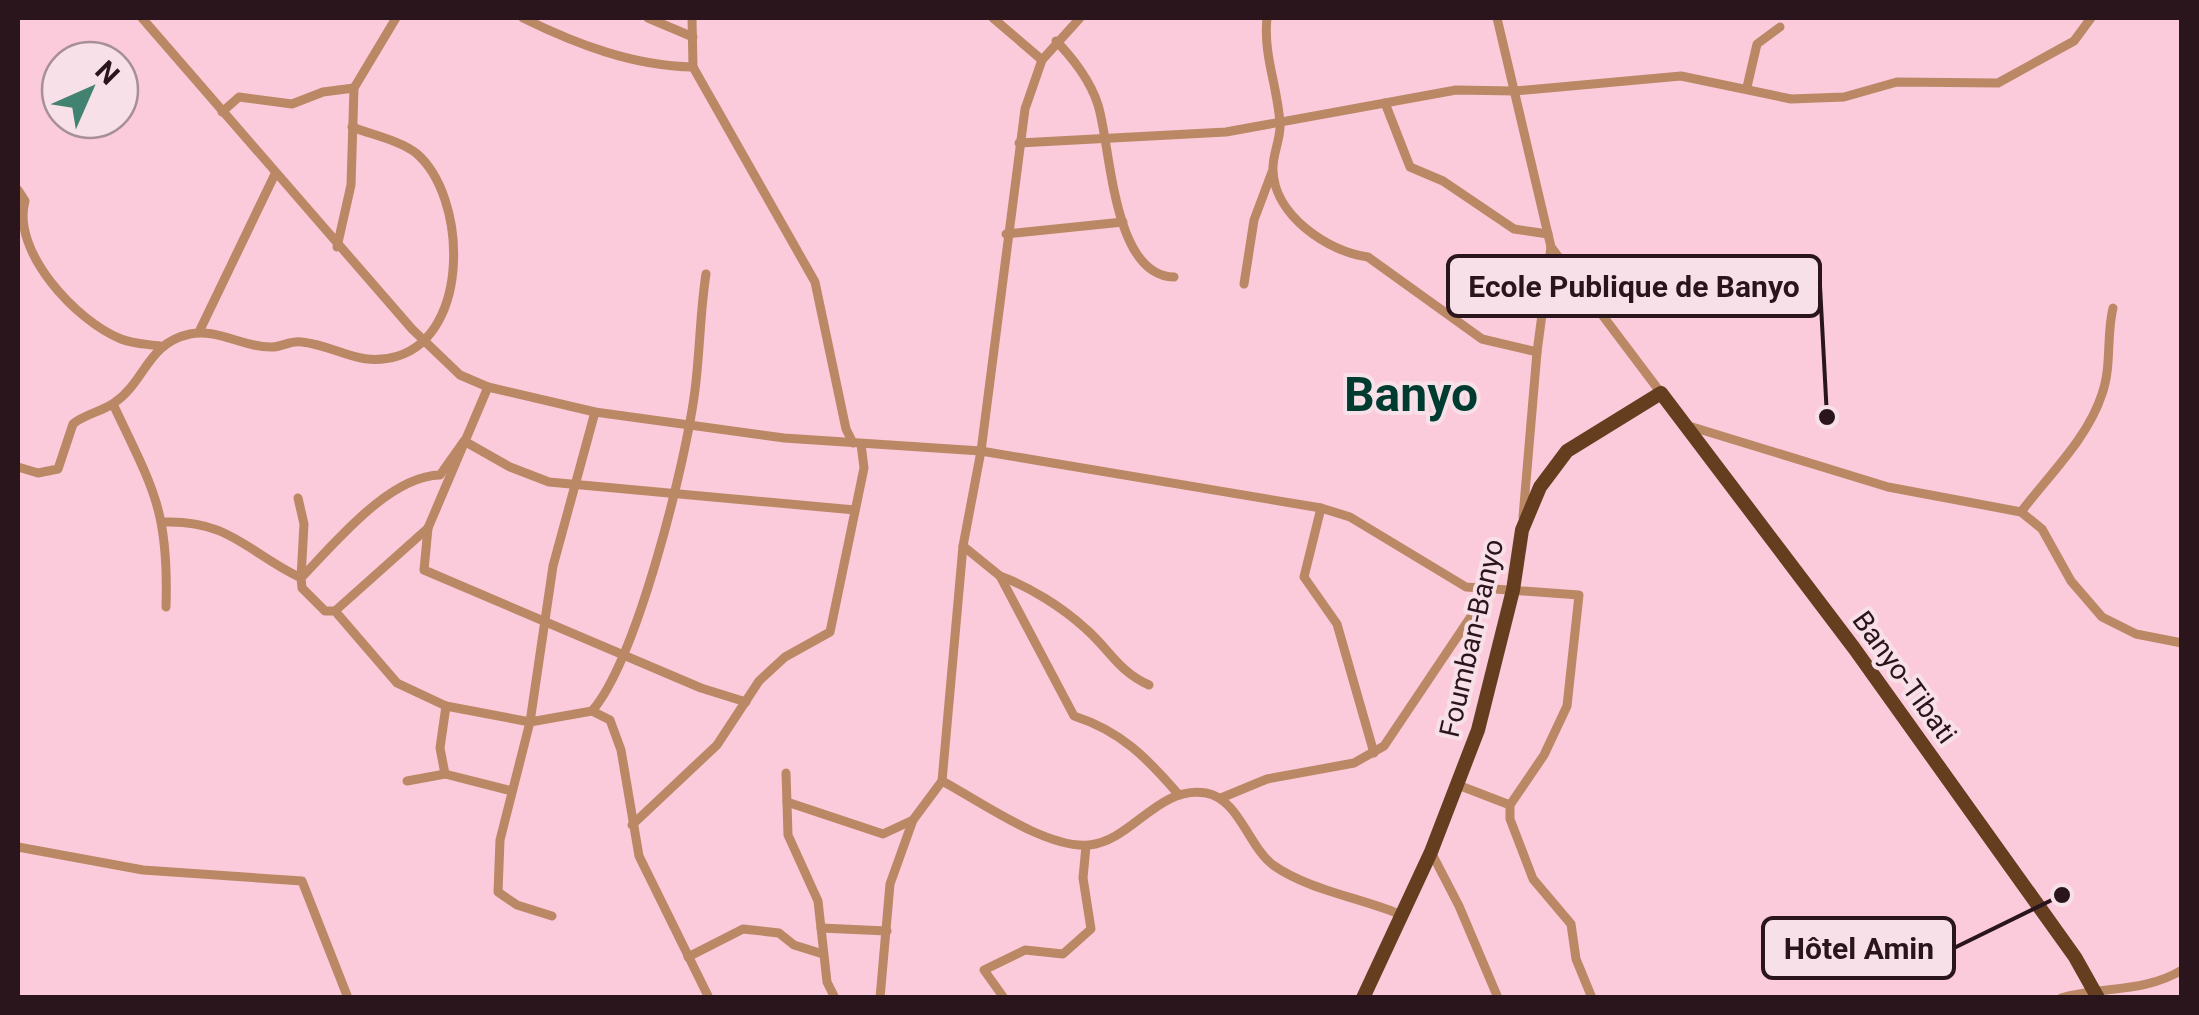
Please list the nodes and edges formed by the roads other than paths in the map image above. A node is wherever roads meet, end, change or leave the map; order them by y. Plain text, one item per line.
1 (142, 18) edge
2 (396, 18) edge
3 (522, 18) edge
4 (648, 18) edge
5 (692, 18) edge
6 (992, 18) edge
7 (1080, 18) edge
8 (1268, 18) edge
9 (1497, 18) edge
10 (2090, 18) edge
11 (1780, 27) dead end
12 (693, 37) junction
13 (1056, 41) junction
14 (1042, 60) junction
15 (693, 68) junction
16 (354, 88) junction
17 (1747, 88) junction
18 (1515, 92) junction
19 (1385, 103) junction
20 (222, 112) junction
21 (1280, 124) junction
22 (352, 127) junction
23 (1106, 141) junction
24 (1019, 144) junction
25 (1272, 170) junction
26 (275, 174) junction
27 (18, 190) edge
28 (1123, 222) junction
29 (1006, 234) junction
30 (1548, 234) junction
31 (337, 247) junction
32 (1552, 247) junction
33 (706, 274) dead end
34 (1174, 276) dead end
35 (1244, 284) dead end
36 (2113, 308) dead end
37 (200, 332) junction
38 (426, 340) junction
39 (160, 346) junction
40 (1537, 352) junction
41 (488, 387) junction
42 (1660, 393) junction
43 (113, 404) junction
44 (594, 412) junction
45 (687, 426) junction
46 (1690, 426) junction
47 (464, 440) junction
48 (857, 444) junction
49 (981, 451) junction
50 (18, 466) edge
51 (576, 486) junction
52 (670, 496) junction
53 (298, 498) dead end
54 (1321, 508) junction
55 (855, 510) junction
56 (2022, 512) junction
57 (164, 522) junction
58 (428, 528) junction
59 (1522, 530) junction
60 (963, 546) junction
61 (1000, 576) junction
62 (301, 578) junction
63 (1513, 590) junction
64 (1488, 591) junction
65 (166, 607) dead end
66 (335, 611) junction
67 (545, 620) junction
68 (2182, 643) edge
69 (625, 655) junction
70 (1149, 685) dead end
71 (746, 702) junction
72 (446, 706) junction
73 (592, 711) junction
74 (530, 722) junction
75 (1374, 753) junction
76 (786, 773) dead end
77 (445, 774) junction
78 (407, 781) dead end
79 (942, 781) junction
80 (1458, 785) junction
81 (512, 792) junction
82 (1179, 795) junction
83 (1220, 798) junction
84 (787, 802) junction
85 (1510, 805) junction
86 (913, 820) junction
87 (632, 826) junction
88 (1086, 846) junction
89 (18, 847) edge
90 (1430, 852) junction
91 (1402, 914) junction
92 (552, 916) dead end
93 (821, 928) junction
94 (887, 931) junction
95 (823, 954) junction
96 (688, 957) junction
97 (2182, 970) edge
98 (2097, 993) edge
99 (348, 998) edge
100 (708, 998) edge
101 (836, 998) edge
102 (880, 998) edge
103 (1004, 998) edge
104 (1362, 998) edge
105 (1498, 998) edge
106 (1592, 998) edge
107 (2062, 998) edge

1 - 20 street
2 - 16 street
3 - 15 street
4 - 12 street
5 - 12 street
6 - 14 street
7 - 13 street
8 - 21 street
9 - 18 street
10 - 17 street
11 - 17 street
12 - 15 street
13 - 14 street
13 - 23 street
14 - 24 street
15 - 48 street
16 - 20 street
16 - 22 street
17 - 18 street
18 - 19 street
18 - 30 street
19 - 21 street
19 - 30 street
20 - 26 street
21 - 23 street
21 - 25 street
22 - 31 street
22 - 38 street
23 - 24 street
23 - 28 street
24 - 29 street
25 - 35 street
25 - 40 street
26 - 31 street
26 - 37 street
27 - 39 street
28 - 29 street
28 - 34 street
29 - 49 street
30 - 32 street
31 - 38 street
32 - 40 street
32 - 42 street
33 - 45 street
36 - 56 street
37 - 38 street
37 - 39 street
38 - 41 street
39 - 43 street
40 - 59 street
41 - 44 street
41 - 47 street
42 - 46 highway, Banyo-Tibati
42 - 59 highway, Foumban-Banyo
43 - 50 street
43 - 57 street
44 - 45 street
44 - 51 street
45 - 48 street
45 - 52 street
46 - 56 street
46 - 98 highway, Banyo-Tibati
47 - 51 street
47 - 58 street
47 - 62 street
48 - 49 street
48 - 55 street
49 - 54 street
49 - 60 street
51 - 52 street
51 - 67 street
52 - 55 street
52 - 69 street
53 - 62 street
54 - 64 street
54 - 75 street
55 - 71 street
56 - 68 street
57 - 62 street
57 - 65 street
58 - 66 street
58 - 67 street
59 - 63 highway, Foumban-Banyo
60 - 61 street
60 - 79 street
61 - 70 street
61 - 82 street
62 - 66 street
63 - 64 street
63 - 80 highway, Foumban-Banyo
63 - 85 street
64 - 75 street
66 - 72 street
67 - 69 street
67 - 74 street
69 - 71 street
69 - 73 street
71 - 87 street
72 - 74 street
72 - 77 street
73 - 74 street
73 - 87 street
74 - 81 street
75 - 83 street
76 - 84 street
77 - 78 street
77 - 81 street
79 - 86 street
79 - 88 street
80 - 85 street
80 - 90 highway, Foumban-Banyo
81 - 92 street
82 - 83 street
82 - 88 street
83 - 91 street
84 - 86 street
84 - 93 street
85 - 106 street
86 - 94 street
87 - 96 street
88 - 103 street
89 - 99 street
90 - 91 highway, Foumban-Banyo
90 - 105 street
91 - 104 highway, Foumban-Banyo
93 - 94 street
93 - 95 street
94 - 102 street
95 - 96 street
95 - 101 street
96 - 100 street
97 - 98 street
98 - 107 street

